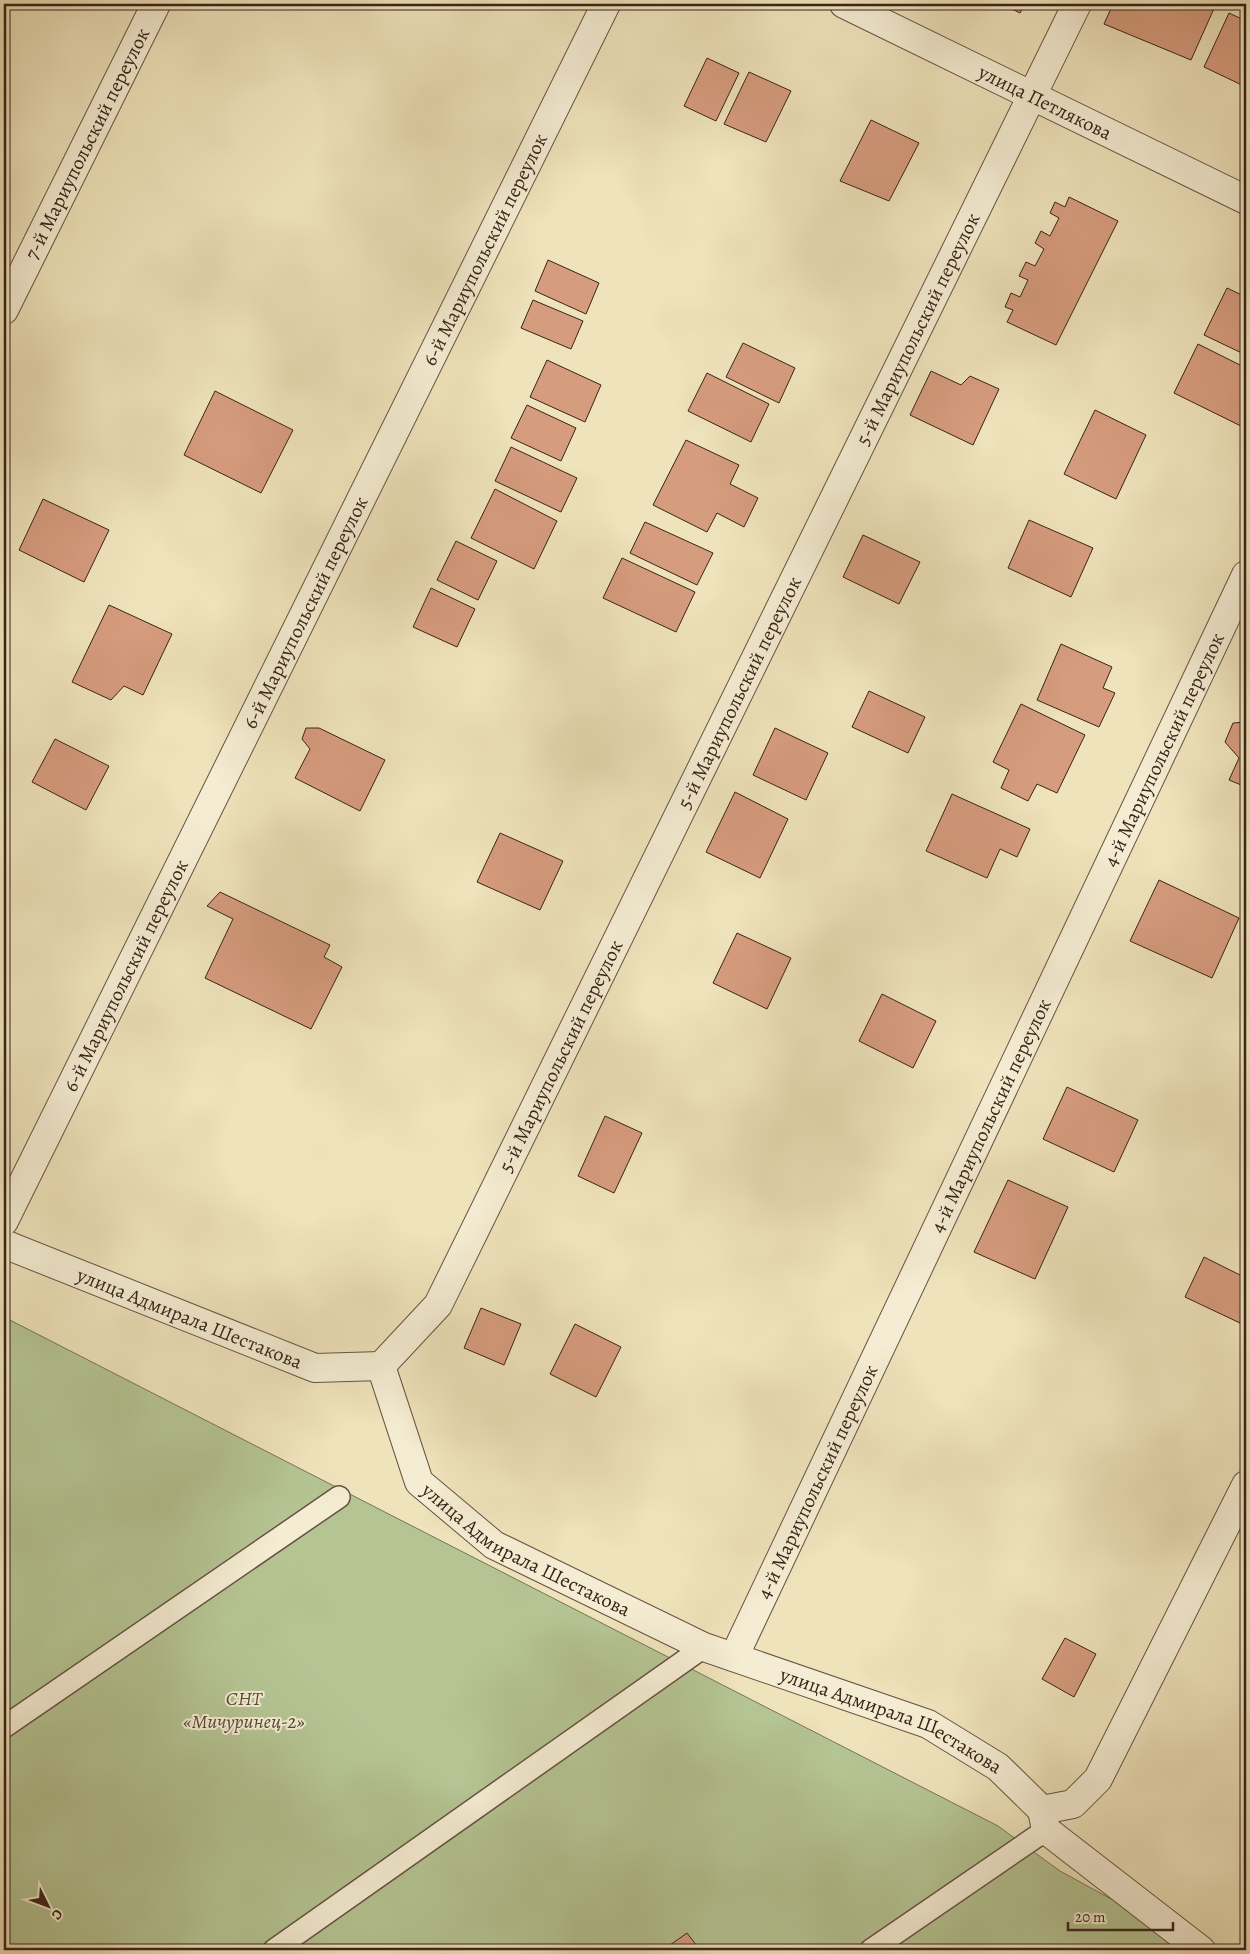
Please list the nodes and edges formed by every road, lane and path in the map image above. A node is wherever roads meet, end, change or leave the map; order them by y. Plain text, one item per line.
1 (156, 4) edge
2 (606, 4) edge
3 (844, 4) edge
4 (1077, 4) edge
5 (1032, 96) junction
6 (1246, 200) edge
7 (4, 310) edge
8 (1246, 575) edge
9 (4, 1221) edge
10 (4, 1244) edge
11 (381, 1366) junction
12 (1246, 1485) edge
13 (339, 1497) dead end
14 (704, 1647) junction
15 (734, 1657) junction
16 (4, 1728) edge
17 (1044, 1820) junction
18 (274, 1950) edge
19 (871, 1950) edge
20 (1201, 1950) edge

1 - 7 street, 7-й Мариупольский переулок
2 - 9 street, 6-й Мариупольский переулок
3 - 5 street, улица Петлякова
4 - 5 street, 5-й Мариупольский переулок
5 - 6 street, улица Петлякова
5 - 11 street, 5-й Мариупольский переулок
8 - 15 street, 4-й Мариупольский переулок
10 - 11 street, улица Адмирала Шестакова
11 - 14 street, улица Адмирала Шестакова
12 - 17 street
13 - 16 lane
14 - 15 street, улица Адмирала Шестакова
14 - 18 lane
15 - 17 street, улица Адмирала Шестакова
17 - 19 lane
17 - 20 street, улица Адмирала Шестакова

